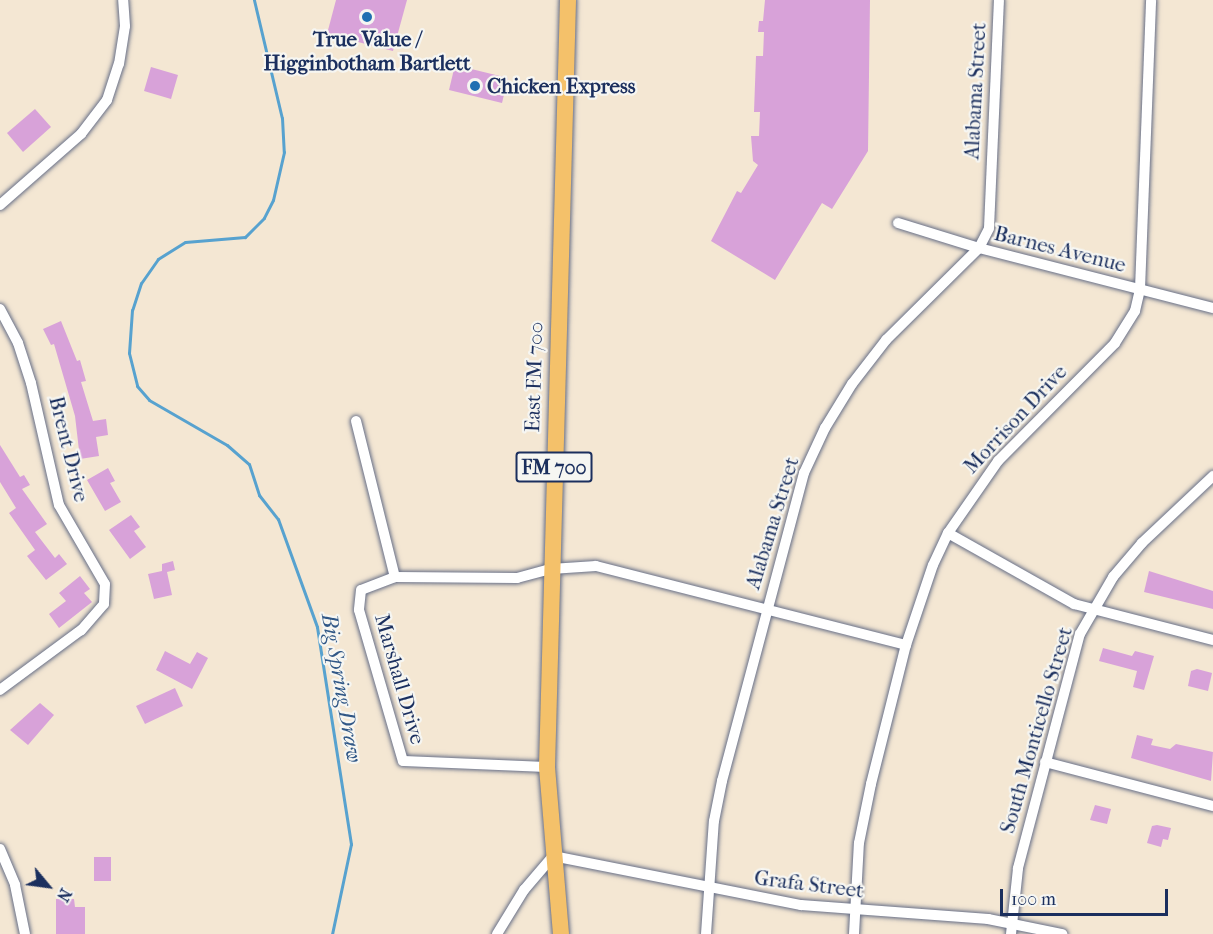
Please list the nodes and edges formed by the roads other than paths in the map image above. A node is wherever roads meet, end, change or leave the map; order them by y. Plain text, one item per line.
1 (123, 0) edge
2 (568, 0) edge
3 (999, 0) edge
4 (1150, 0) edge
5 (0, 205) edge
6 (898, 223) dead end
7 (979, 248) junction
8 (1140, 289) junction
9 (1213, 308) edge
10 (0, 309) edge
11 (356, 421) dead end
12 (1213, 476) edge
13 (948, 533) junction
14 (551, 569) junction
15 (396, 577) junction
16 (767, 608) junction
17 (1092, 610) junction
18 (1213, 640) edge
19 (906, 645) junction
20 (0, 690) edge
21 (1045, 762) junction
22 (547, 767) junction
23 (1213, 806) edge
24 (0, 849) edge
25 (553, 856) junction
26 (709, 890) junction
27 (854, 910) junction
28 (1011, 921) junction
29 (25, 934) edge
30 (497, 934) edge
31 (561, 934) edge
32 (706, 934) edge
33 (854, 934) edge
34 (1011, 934) edge
35 (1062, 934) edge

1 - 5 street
2 - 14 main road, East FM 700 / FM 700
3 - 7 street, Alabama Street
4 - 8 street, Morrison Drive
6 - 7 street, Barnes Avenue
7 - 8 street, Barnes Avenue
7 - 16 street, Alabama Street
8 - 9 street, Barnes Avenue
8 - 13 street, Morrison Drive
10 - 20 street, Brent Drive
11 - 15 street
12 - 17 street, South Monticello Street
13 - 17 street
13 - 19 street, Morrison Drive
14 - 15 street
14 - 16 street
14 - 22 main road, East FM 700 / FM 700
15 - 22 street, Marshall Drive
16 - 19 street
16 - 26 street, Alabama Street
17 - 18 street
17 - 21 street, South Monticello Street
19 - 27 street, Morrison Drive
21 - 23 street
21 - 28 street, South Monticello Street
22 - 25 main road, East FM 700 / FM 700
24 - 29 street
25 - 26 street, Grafa Street
25 - 30 street
25 - 31 main road, East FM 700 / FM 700
26 - 27 street, Grafa Street
26 - 32 street, Alabama Street
27 - 28 street, Grafa Street
27 - 33 street, Morrison Drive
28 - 34 street, South Monticello Street
28 - 35 street, Grafa Street

